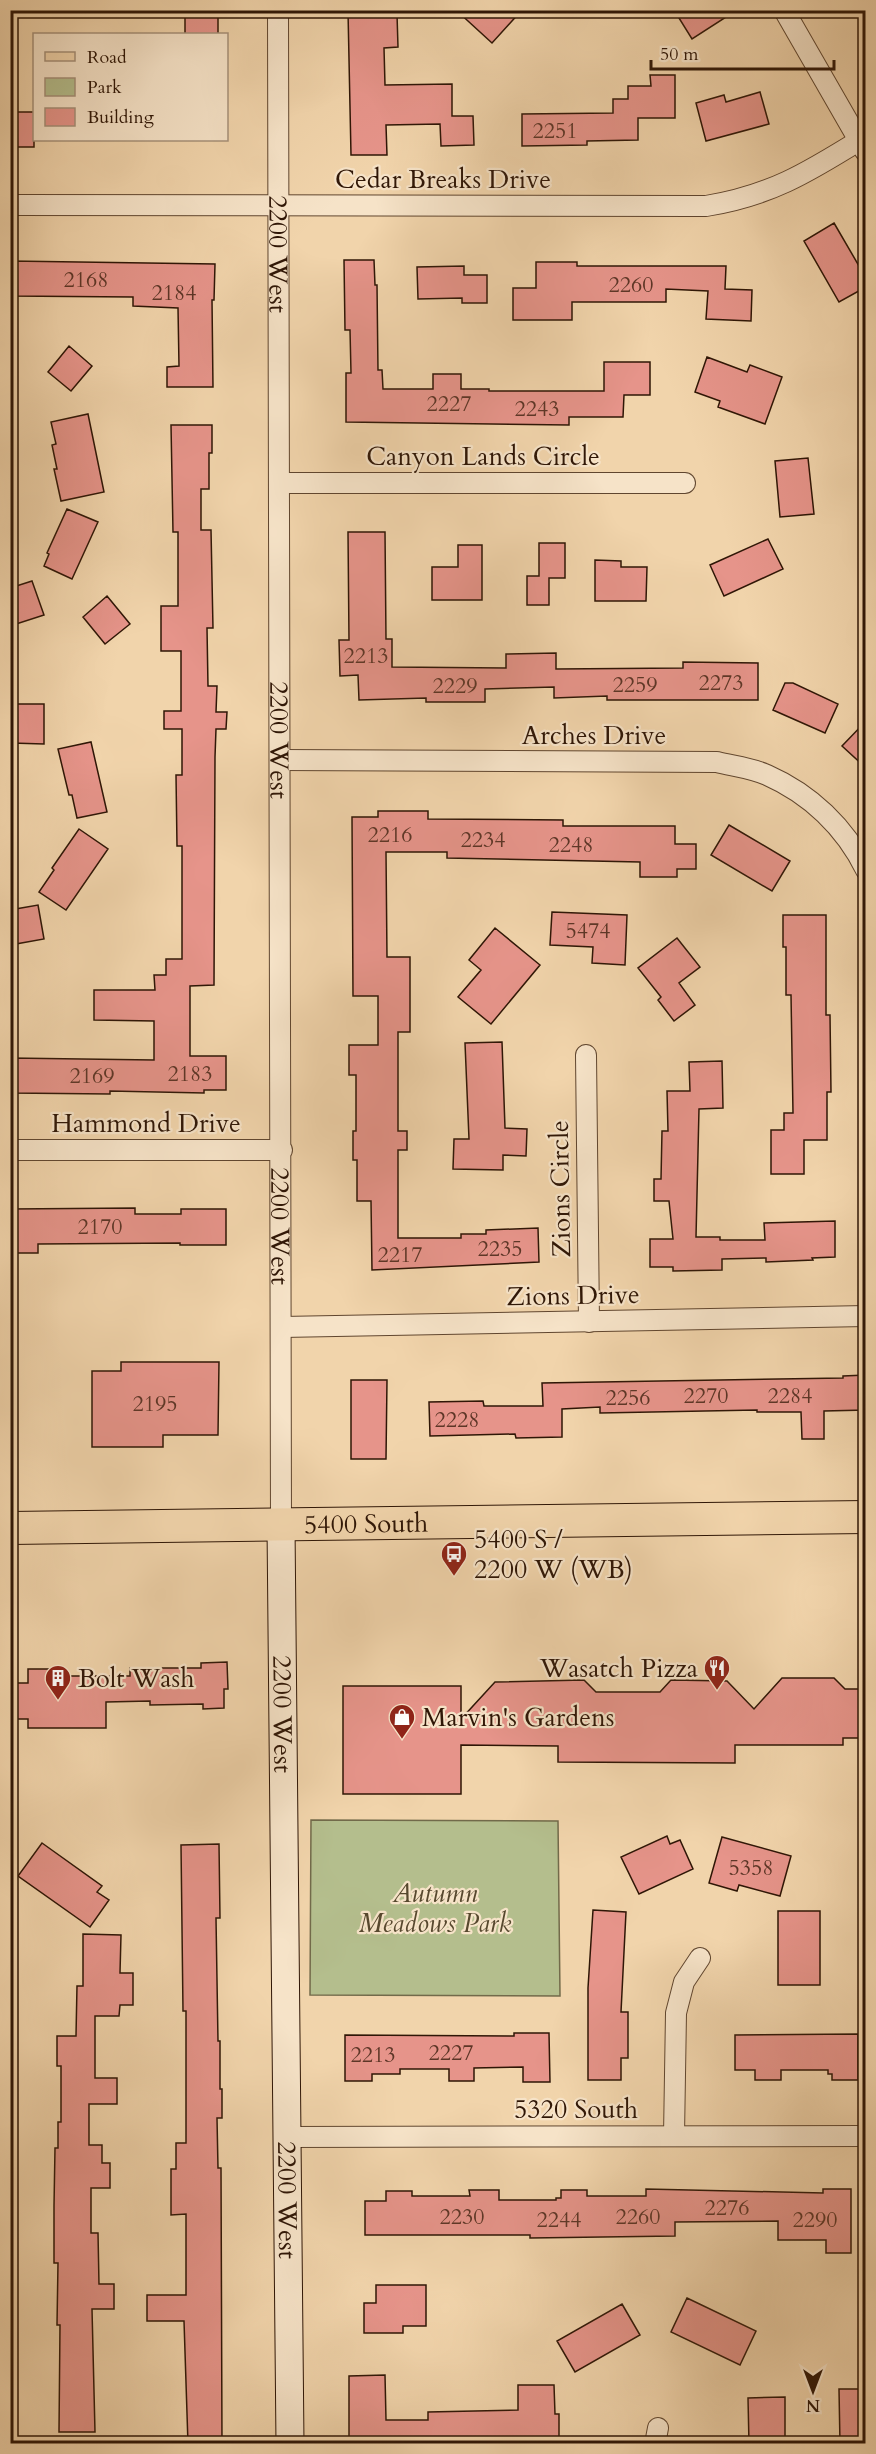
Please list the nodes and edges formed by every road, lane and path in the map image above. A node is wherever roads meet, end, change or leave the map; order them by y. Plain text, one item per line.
1 (278, 10) edge
2 (784, 10) edge
3 (863, 146) edge
4 (10, 205) edge
5 (279, 205) junction
6 (280, 483) junction
7 (685, 483) dead end
8 (280, 760) junction
9 (866, 870) edge
10 (586, 1055) dead end
11 (10, 1150) edge
12 (282, 1150) junction
13 (866, 1316) edge
14 (589, 1322) junction
15 (282, 1327) junction
16 (866, 1517) edge
17 (281, 1526) junction
18 (10, 1528) edge
19 (700, 1958) dead end
20 (674, 2136) junction
21 (866, 2136) edge
22 (286, 2137) junction
23 (290, 2444) edge

1 - 5 street, 2200 West
2 - 3 street
3 - 5 street, Cedar Breaks Drive
4 - 5 street, Cedar Breaks Drive
5 - 6 street, 2200 West
6 - 7 street, Canyon Lands Circle
6 - 8 street, 2200 West
8 - 9 street, Arches Drive
8 - 12 street, 2200 West
10 - 14 street, Zions Circle
11 - 12 street, Hammond Drive
12 - 15 street, 2200 West
13 - 14 street, Zions Drive
14 - 15 street, Zions Drive
15 - 17 street, 2200 West
16 - 17 main road, 5400 South
17 - 18 main road, 5400 South
17 - 22 street, 2200 West
19 - 20 street
20 - 21 street, 5320 South
20 - 22 street, 5320 South
22 - 23 street, 2200 West

